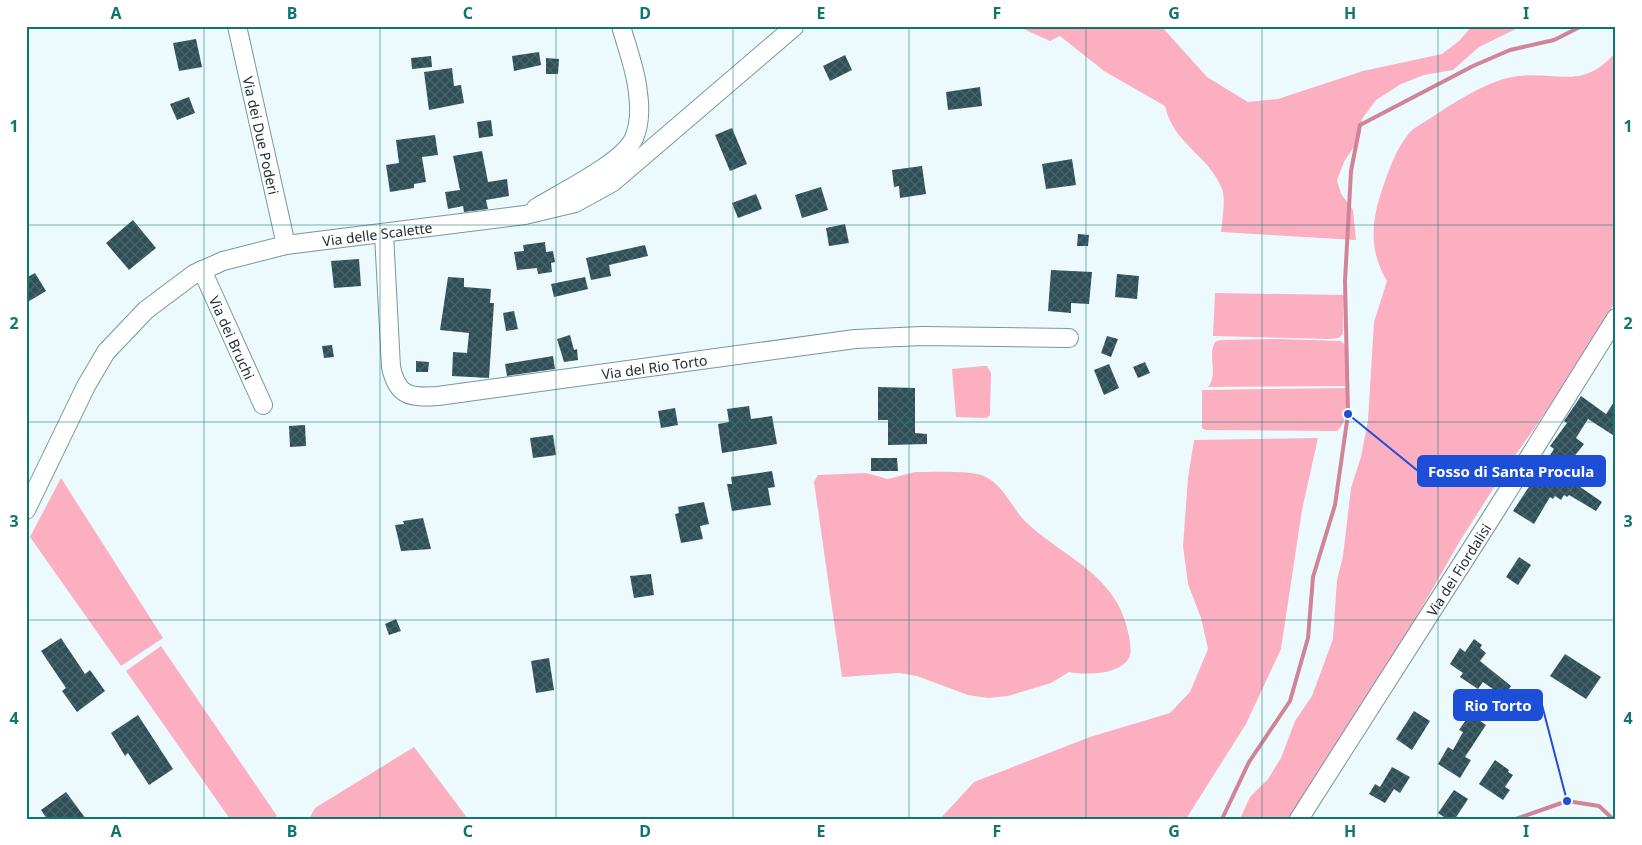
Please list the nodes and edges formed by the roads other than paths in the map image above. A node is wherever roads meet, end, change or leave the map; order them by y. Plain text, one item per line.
1 (237, 26) edge
2 (621, 26) edge
3 (794, 27) edge
4 (524, 215) junction
5 (384, 234) junction
6 (286, 245) junction
7 (202, 270) junction
8 (1616, 318) edge
9 (1069, 338) dead end
10 (263, 405) dead end
11 (26, 510) edge
12 (1299, 819) edge

1 - 6 street, Via dei Due Poderi
2 - 4 street
3 - 4 street, Via delle Scalette
4 - 5 street, Via delle Scalette
5 - 6 street, Via delle Scalette
5 - 9 street, Via del Rio Torto
6 - 7 street, Via delle Scalette
7 - 10 street, Via dei Bruchi
7 - 11 street, Via delle Scalette
8 - 12 street, Via dei Fiordalisi

